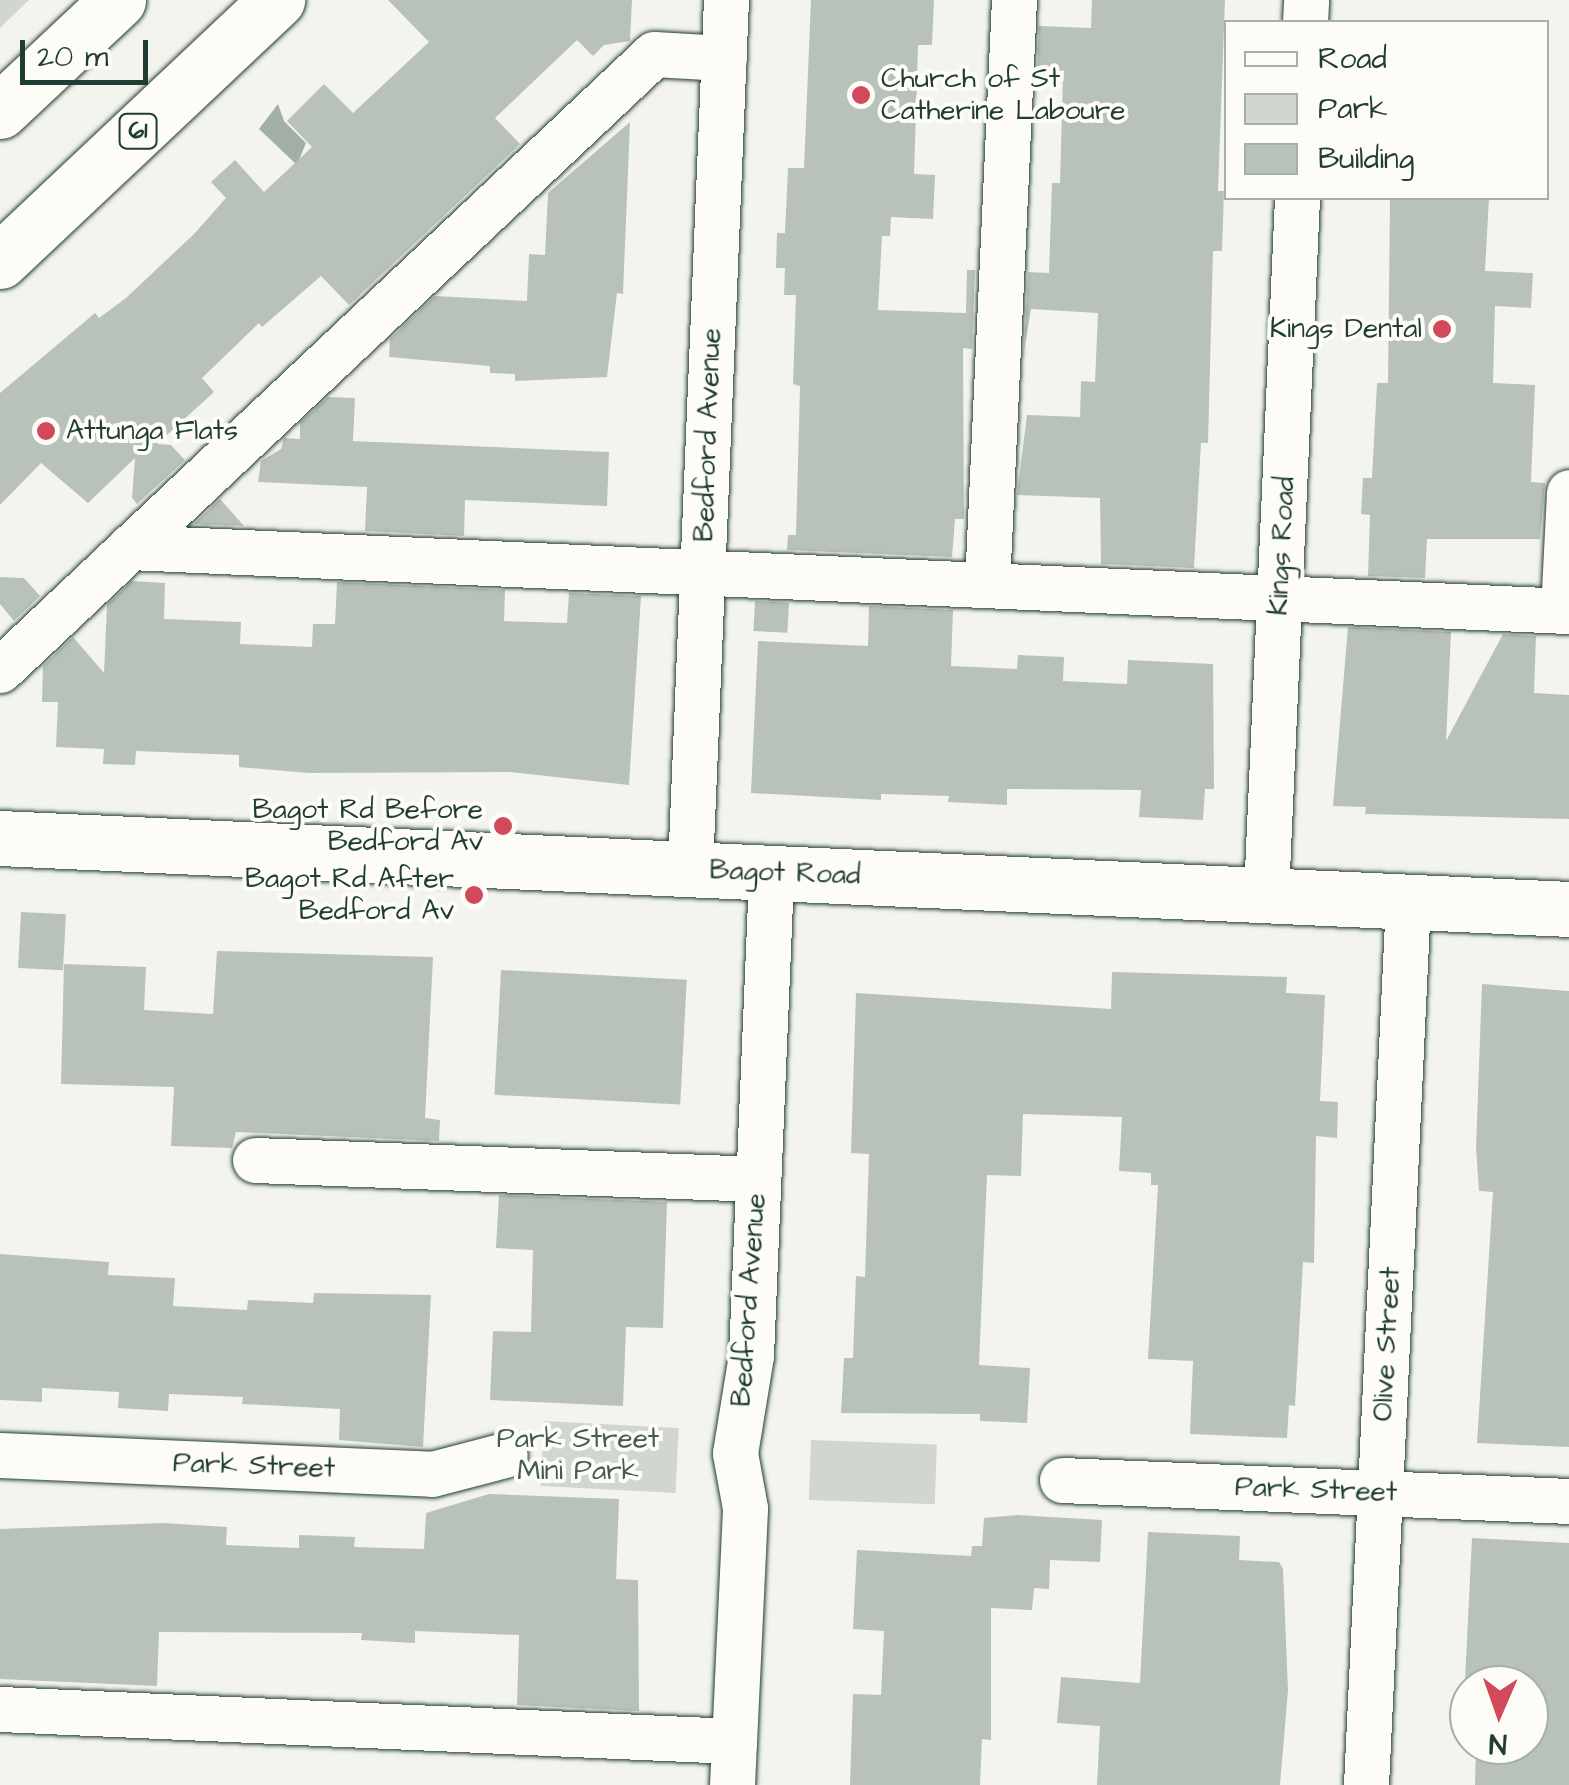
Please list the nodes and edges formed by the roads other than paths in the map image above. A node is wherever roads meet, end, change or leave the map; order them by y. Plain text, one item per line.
1 (118, 0) edge
2 (276, 0) edge
3 (726, 0) edge
4 (1014, 0) edge
5 (724, 58) junction
6 (0, 111) edge
7 (1297, 200) edge
8 (0, 261) edge
9 (1569, 492) edge
10 (130, 547) junction
11 (702, 572) junction
12 (987, 585) junction
13 (1279, 598) junction
14 (1566, 611) edge
15 (0, 670) edge
16 (0, 838) edge
17 (690, 869) junction
18 (770, 873) junction
19 (1266, 894) junction
20 (1408, 902) junction
21 (1569, 909) edge
22 (255, 1160) dead end
23 (758, 1179) junction
24 (0, 1455) edge
25 (505, 1455) dead end
26 (1062, 1480) dead end
27 (1380, 1493) junction
28 (1569, 1501) edge
29 (0, 1709) edge
30 (733, 1763) edge
31 (1366, 1785) edge

1 - 6 main road
2 - 8 main road, 61
3 - 5 street, Bedford Avenue
4 - 12 street
5 - 10 street
5 - 11 street, Bedford Avenue
7 - 13 street, Kings Road
9 - 14 street
10 - 11 street
10 - 15 street
11 - 12 street
11 - 17 street, Bedford Avenue
12 - 13 street
13 - 14 street
13 - 19 street, Kings Road
16 - 17 main road, Bagot Road
17 - 18 main road, Bagot Road
18 - 19 main road, Bagot Road
18 - 23 street, Bedford Avenue
19 - 20 main road, Bagot Road
20 - 21 main road, Bagot Road
20 - 27 street, Olive Street
22 - 23 street
23 - 30 street, Bedford Avenue
24 - 25 street, Park Street
26 - 27 street, Park Street
27 - 28 street, Park Street
27 - 31 street, Olive Street
29 - 30 street

